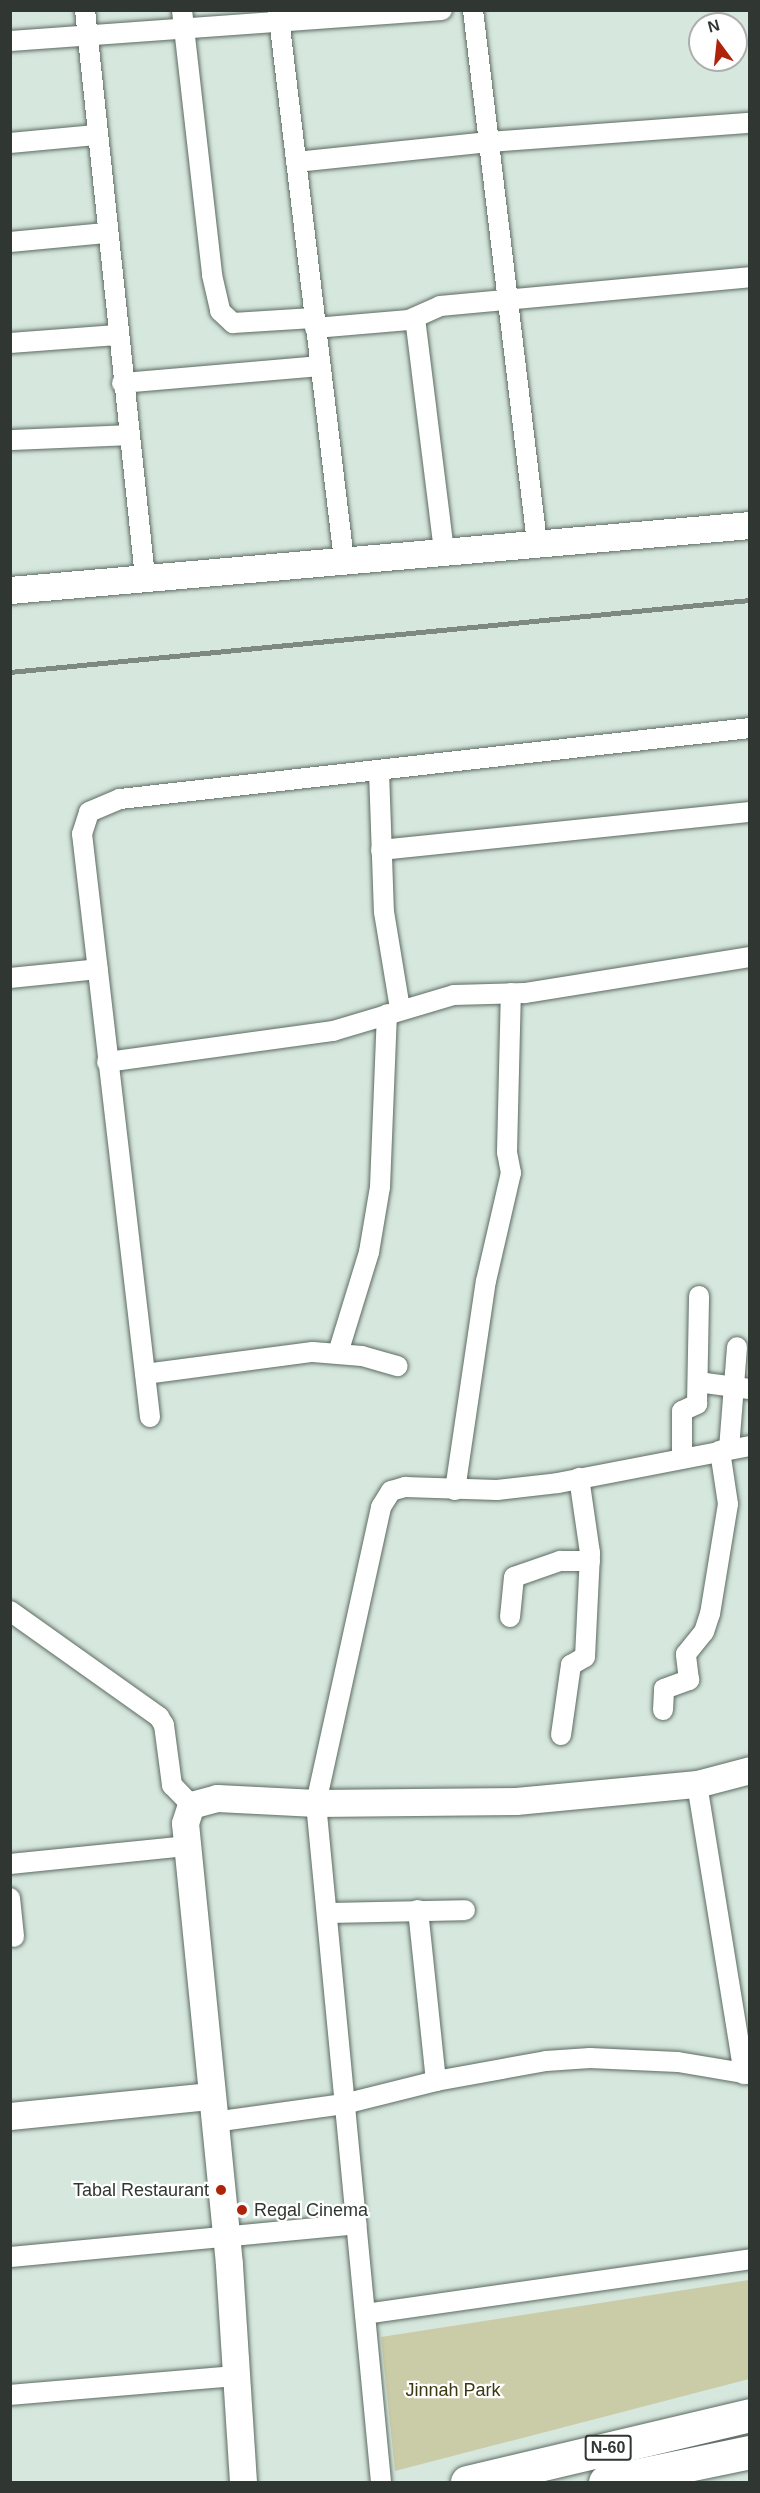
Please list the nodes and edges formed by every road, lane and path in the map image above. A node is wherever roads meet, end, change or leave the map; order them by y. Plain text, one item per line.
1 (85, 10) edge
2 (442, 10) edge
3 (472, 10) edge
4 (279, 16) edge
5 (182, 19) edge
6 (87, 34) junction
7 (10, 41) edge
8 (750, 123) edge
9 (96, 135) junction
10 (489, 142) junction
11 (10, 143) edge
12 (296, 162) junction
13 (106, 233) junction
14 (10, 242) edge
15 (750, 277) edge
16 (510, 299) junction
17 (415, 318) junction
18 (314, 323) junction
19 (117, 335) junction
20 (10, 343) edge
21 (319, 366) junction
22 (122, 383) junction
23 (128, 435) junction
24 (10, 440) edge
25 (750, 525) edge
26 (537, 543) junction
27 (444, 551) junction
28 (344, 560) junction
29 (145, 577) junction
30 (10, 590) edge
31 (750, 728) edge
32 (379, 771) junction
33 (750, 812) edge
34 (381, 850) junction
35 (750, 957) edge
36 (98, 969) junction
37 (10, 978) edge
38 (511, 993) junction
39 (393, 1012) junction
40 (107, 1062) junction
41 (699, 1296) dead end
42 (737, 1347) dead end
43 (338, 1353) junction
44 (398, 1366) dead end
45 (144, 1374) junction
46 (698, 1382) junction
47 (742, 1388) edge
48 (150, 1417) dead end
49 (750, 1446) edge
50 (724, 1450) junction
51 (682, 1458) junction
52 (579, 1478) junction
53 (455, 1490) junction
54 (590, 1561) junction
55 (10, 1611) edge
56 (510, 1617) dead end
57 (663, 1710) dead end
58 (561, 1735) dead end
59 (750, 1770) edge
60 (697, 1784) junction
61 (316, 1803) junction
62 (191, 1805) junction
63 (188, 1846) junction
64 (10, 1864) edge
65 (10, 1898) edge
66 (418, 1910) junction
67 (465, 1910) dead end
68 (327, 1913) junction
69 (14, 1937) dead end
70 (747, 2074) edge
71 (436, 2081) junction
72 (344, 2104) junction
73 (213, 2109) junction
74 (10, 2116) edge
75 (356, 2224) junction
76 (225, 2239) junction
77 (10, 2257) edge
78 (750, 2259) edge
79 (365, 2314) junction
80 (234, 2376) junction
81 (10, 2395) edge
82 (739, 2417) edge
83 (742, 2454) edge
84 (243, 2482) edge
85 (381, 2482) edge
86 (467, 2482) edge
87 (605, 2482) edge

1 - 6 street
2 - 4 street
3 - 10 street
4 - 5 street
4 - 12 street
5 - 6 street
5 - 18 street
6 - 7 street
6 - 9 street
8 - 10 street
9 - 11 street
9 - 13 street
10 - 12 street
10 - 16 street
12 - 18 street
13 - 14 street
13 - 19 street
15 - 16 street
16 - 17 street
16 - 26 street
17 - 18 street
17 - 27 street
18 - 21 street
19 - 20 street
19 - 22 street
21 - 22 street
21 - 28 street
22 - 23 street
23 - 24 street
23 - 29 street
25 - 26 street
26 - 27 street
27 - 28 street
28 - 29 street
29 - 30 street
31 - 32 street
32 - 34 street
32 - 36 street
33 - 34 street
34 - 39 street
35 - 38 street
36 - 37 street
36 - 40 street
38 - 39 street
38 - 53 street
39 - 40 street
39 - 43 street
40 - 45 street
41 - 46 street
42 - 47 street
43 - 44 street
43 - 45 street
45 - 48 street
46 - 47 street
46 - 51 street
47 - 50 street
49 - 50 street
50 - 51 street
50 - 57 street
51 - 52 street
52 - 53 street
52 - 54 street
53 - 61 street
54 - 56 street
54 - 58 street
55 - 62 street
59 - 60 street
60 - 61 street
60 - 70 street
61 - 62 street
61 - 68 street
62 - 63 street
63 - 64 street
63 - 73 street
65 - 69 street
66 - 67 street
66 - 68 street
66 - 71 street
68 - 72 street
70 - 71 street
71 - 72 street
72 - 73 street
72 - 75 street
73 - 74 street
73 - 76 street
75 - 76 street
75 - 79 street
76 - 77 street
76 - 80 street
78 - 79 street
79 - 85 street
80 - 81 street
80 - 84 street
82 - 83 highway
82 - 86 highway, N-60
83 - 87 highway, N-60

